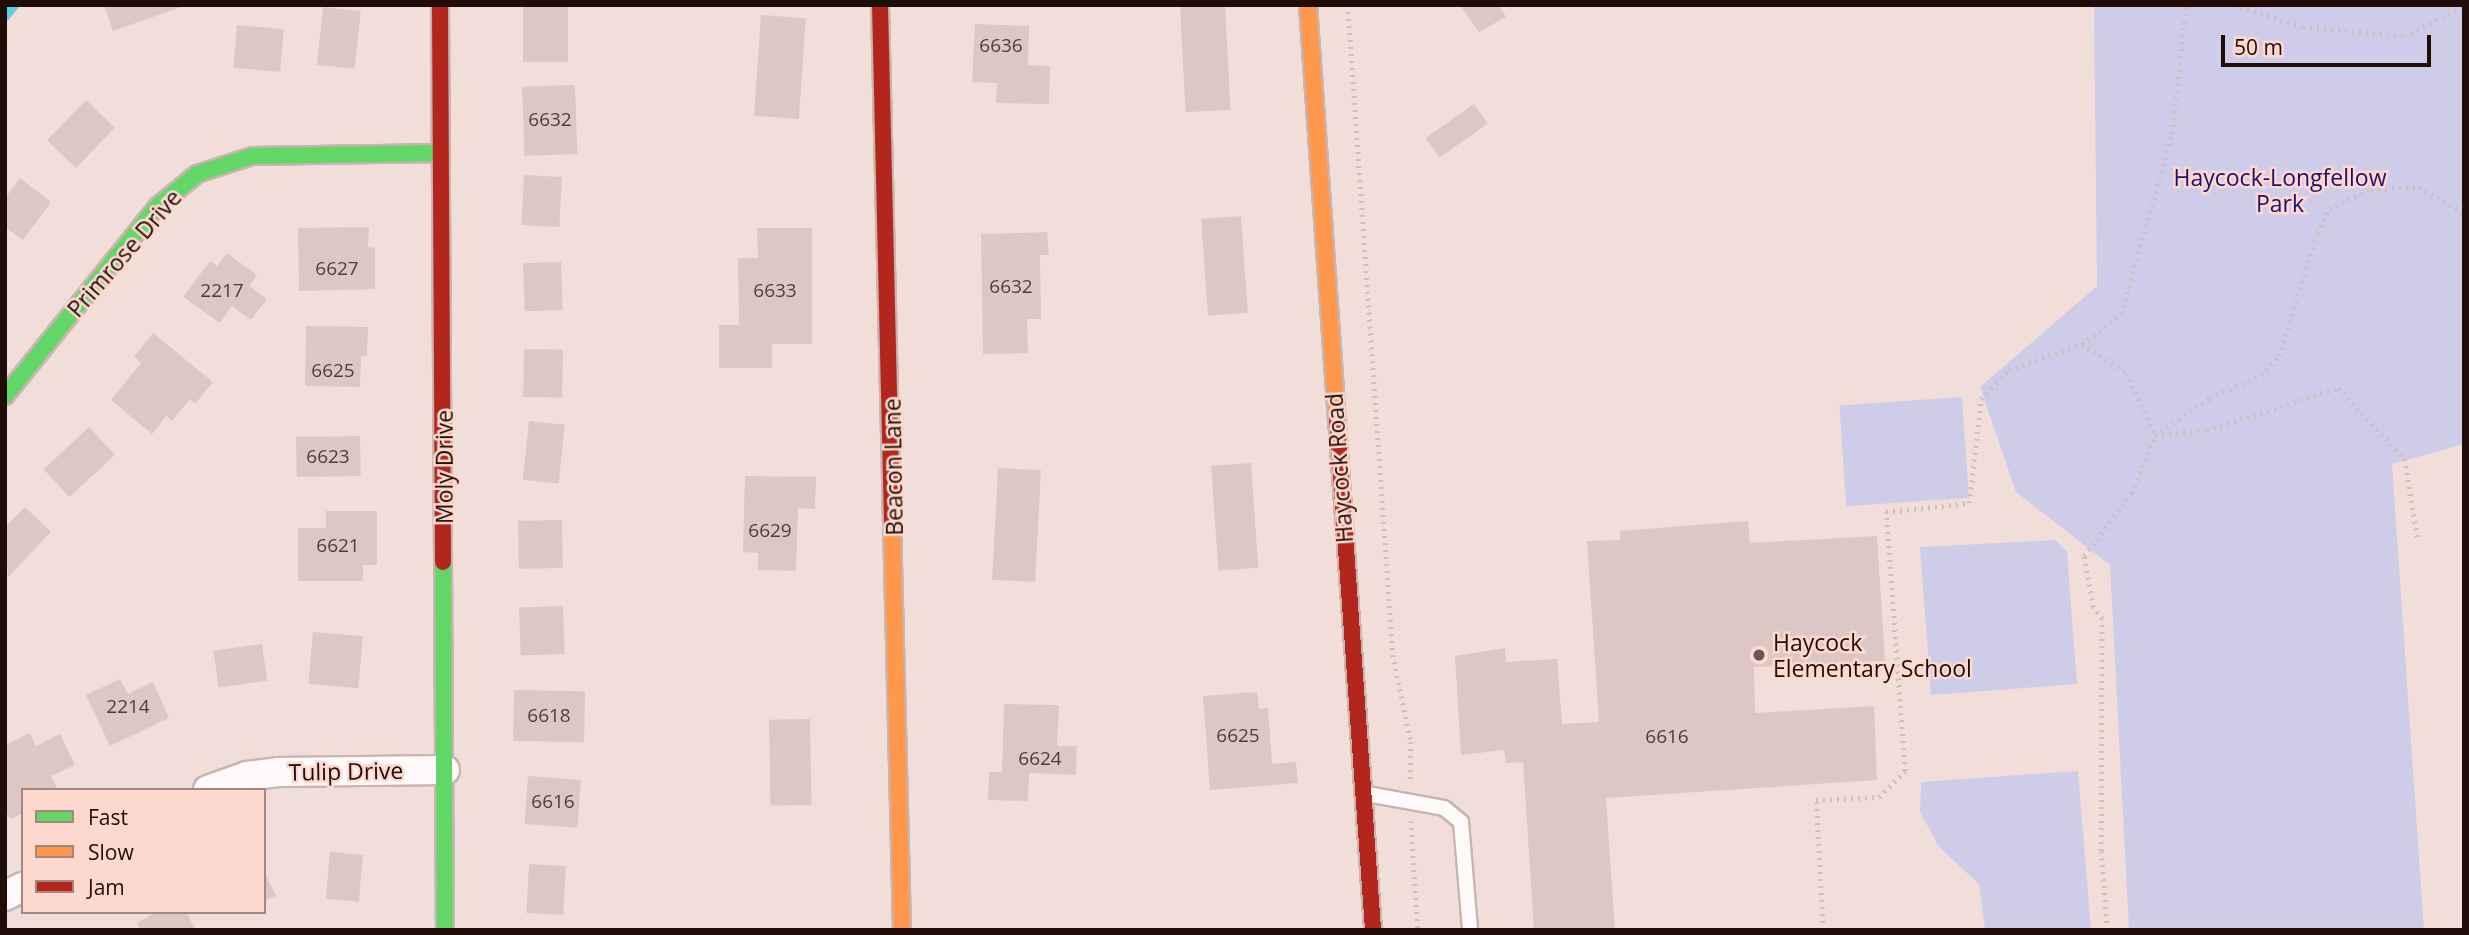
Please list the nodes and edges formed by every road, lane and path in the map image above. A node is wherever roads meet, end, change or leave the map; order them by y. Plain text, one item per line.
1 (440, 5) edge
2 (880, 5) edge
3 (1308, 5) edge
4 (1348, 5) edge
5 (2186, 5) edge
6 (2234, 5) edge
7 (2464, 6) edge
8 (441, 153) junction
9 (2464, 213) edge
10 (2082, 344) junction
11 (5, 396) edge
12 (2155, 435) junction
13 (2418, 541) dead end
14 (445, 771) junction
15 (214, 788) edge
16 (1364, 794) junction
17 (1411, 803) junction
18 (21, 888) edge
19 (5, 896) edge
20 (445, 930) edge
21 (902, 930) edge
22 (1373, 930) edge
23 (1418, 930) edge
24 (1471, 930) edge
25 (1824, 930) edge
26 (2107, 930) edge

1 - 8 street, Moly Drive
2 - 21 street, Beacon Lane
3 - 16 street, Haycock Road
4 - 17 path
5 - 10 path
6 - 7 path
8 - 11 street, Primrose Drive
8 - 14 street, Moly Drive
9 - 12 path
10 - 12 path
10 - 25 path
12 - 13 path
12 - 26 path
14 - 15 street, Tulip Drive
14 - 20 street, Moly Drive
16 - 17 lane
16 - 22 street, Haycock Road
17 - 23 path
17 - 24 lane
18 - 19 street

